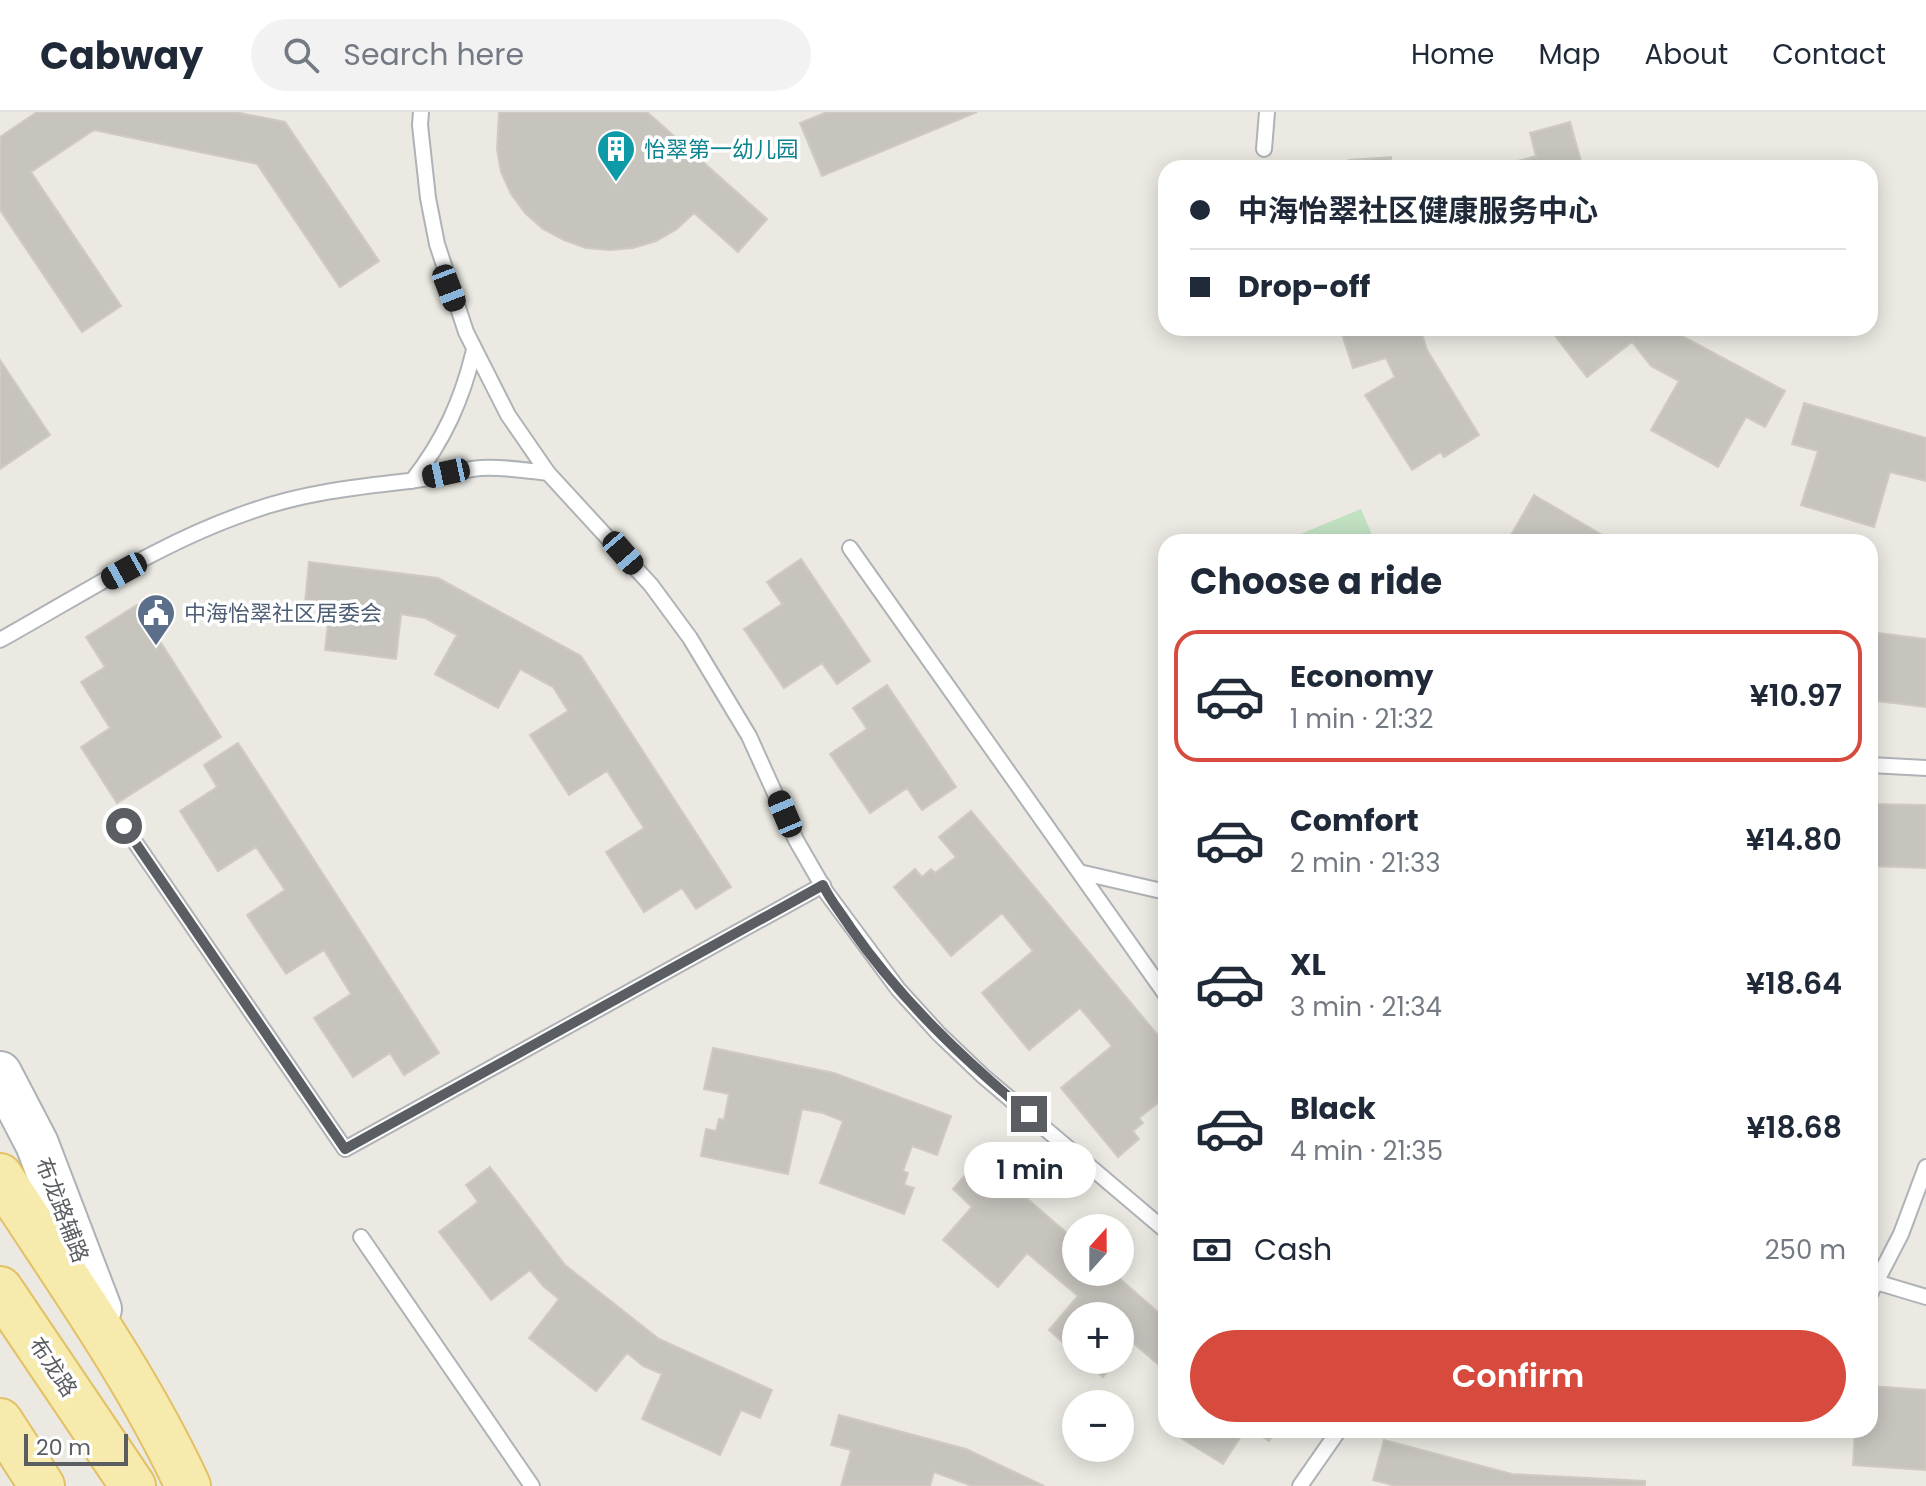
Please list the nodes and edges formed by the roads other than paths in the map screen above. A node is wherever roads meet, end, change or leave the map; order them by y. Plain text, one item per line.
1 (421, 112) edge
2 (1267, 112) edge
3 (1264, 149) dead end
4 (474, 350) junction
5 (548, 473) junction
6 (412, 481) junction
7 (850, 548) dead end
8 (0, 640) edge
9 (1878, 765) edge
10 (1926, 768) edge
11 (124, 826) dead end
12 (1079, 872) junction
13 (823, 885) junction
14 (1158, 890) edge
15 (1158, 984) edge
16 (0, 1073) edge
17 (1926, 1167) edge
18 (0, 1176) edge
19 (1158, 1224) edge
20 (361, 1237) dead end
21 (1878, 1278) edge
22 (0, 1289) edge
23 (1878, 1289) edge
24 (1926, 1297) edge
25 (115, 1352) junction
26 (0, 1421) edge
27 (1333, 1438) edge
28 (42, 1486) edge
29 (133, 1486) edge
30 (188, 1486) edge
31 (532, 1486) edge
32 (1300, 1486) edge

1 - 4 lane
2 - 3 lane
4 - 5 lane
4 - 6 lane
5 - 6 lane
5 - 13 lane
6 - 8 lane
7 - 12 lane
9 - 10 lane
11 - 13 lane
12 - 14 lane
12 - 15 lane
13 - 19 lane
16 - 25 main road, 布龙路辅路
17 - 21 lane
18 - 25 main road
20 - 31 lane
22 - 29 main road, 布龙路
23 - 24 lane
25 - 30 main road
26 - 28 main road
27 - 32 lane

